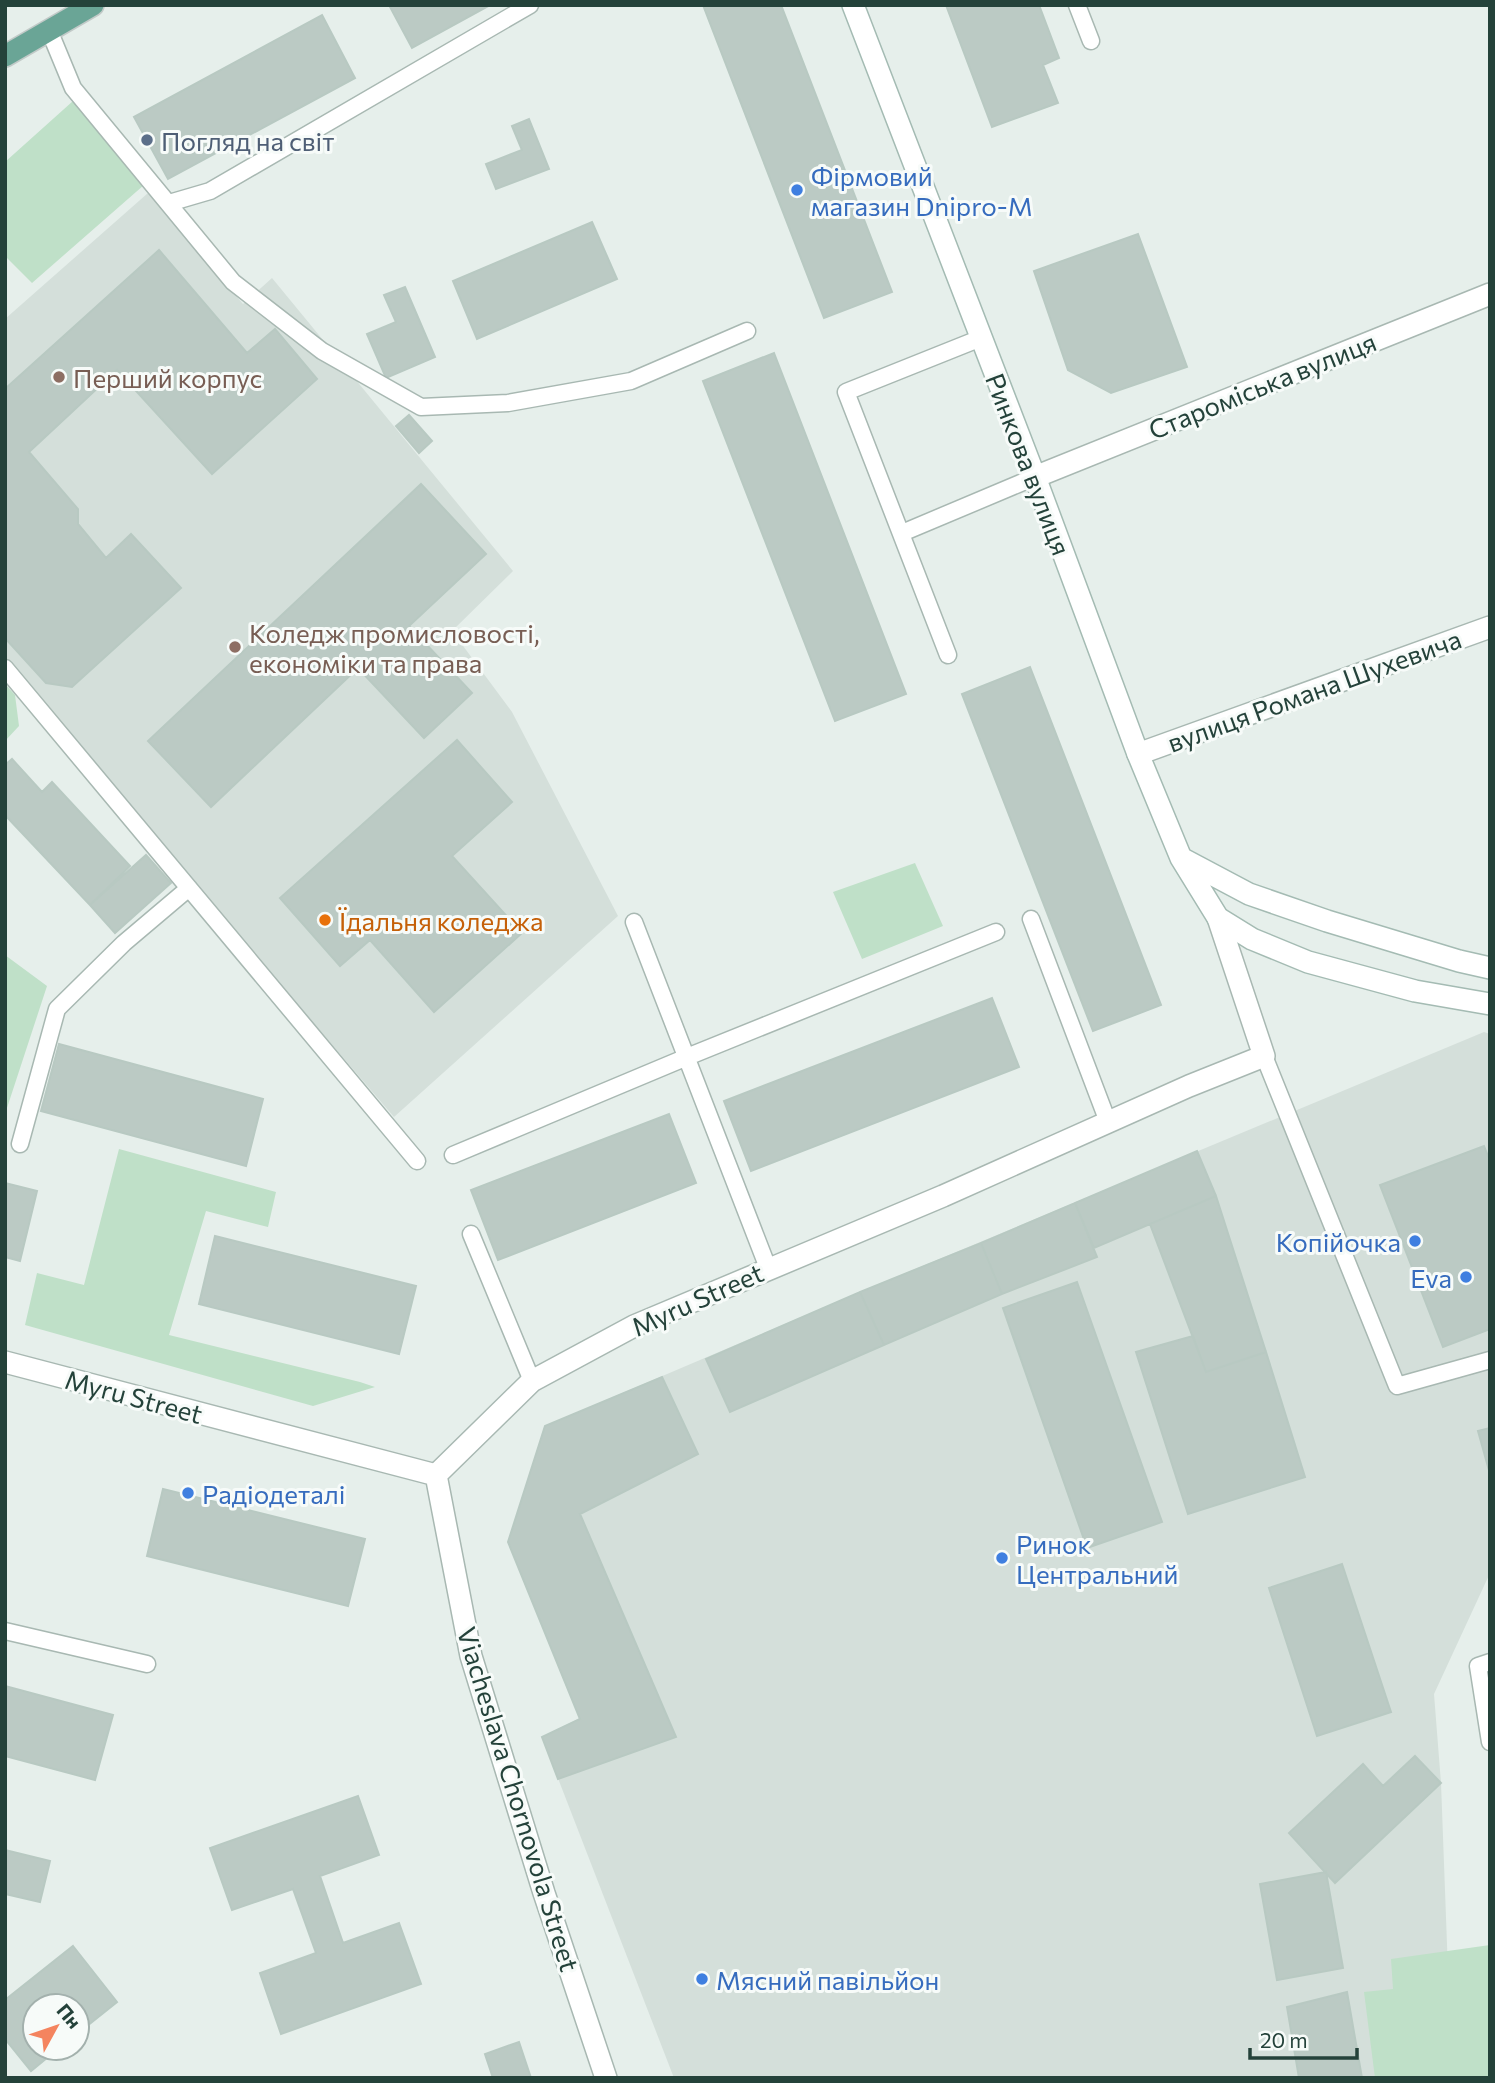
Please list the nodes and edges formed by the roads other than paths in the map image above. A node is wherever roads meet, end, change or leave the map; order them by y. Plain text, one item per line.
1 (93, 5) edge
2 (530, 5) edge
3 (853, 5) edge
4 (1077, 5) edge
5 (48, 30) junction
6 (1091, 41) dead end
7 (5, 56) edge
8 (169, 203) junction
9 (1490, 294) edge
10 (747, 331) dead end
11 (981, 338) junction
12 (1035, 477) junction
13 (902, 533) junction
14 (1490, 627) edge
15 (948, 655) dead end
16 (5, 668) edge
17 (1138, 754) junction
18 (1181, 858) junction
19 (190, 888) junction
20 (1218, 918) junction
21 (1031, 919) dead end
22 (634, 922) dead end
23 (996, 932) dead end
24 (1490, 968) edge
25 (1490, 1004) edge
26 (1264, 1056) junction
27 (687, 1057) junction
28 (1108, 1122) junction
29 (20, 1144) dead end
30 (453, 1155) dead end
31 (417, 1161) dead end
32 (471, 1234) dead end
33 (768, 1268) junction
34 (1490, 1360) edge
35 (5, 1362) edge
36 (532, 1381) junction
37 (436, 1475) junction
38 (5, 1630) edge
39 (1490, 1662) edge
40 (146, 1664) dead end
41 (1490, 1742) edge
42 (606, 2078) edge

1 - 5 main road
2 - 8 lane
3 - 11 street, Ринкова вулиця
4 - 6 lane
5 - 7 main road
5 - 8 lane
8 - 10 lane
9 - 12 street, Староміська вулиця
11 - 12 street, Ринкова вулиця
11 - 13 lane
12 - 13 lane
12 - 17 street, Ринкова вулиця
13 - 15 lane
14 - 17 street, вулиця Романа Шухевича
16 - 19 lane
17 - 18 street, Ринкова вулиця
18 - 20 street, Ринкова вулиця
18 - 24 street
19 - 29 lane
19 - 31 lane
20 - 25 street
20 - 26 street
21 - 28 lane
22 - 27 lane
23 - 27 lane
26 - 28 street, Myru Street
26 - 34 lane
27 - 30 lane
27 - 33 lane
28 - 33 street, Myru Street
32 - 36 lane
33 - 36 street, Myru Street
35 - 37 street, Myru Street
36 - 37 street, Myru Street
37 - 42 street, Viacheslava Chornovola Street
38 - 40 lane
39 - 41 lane

